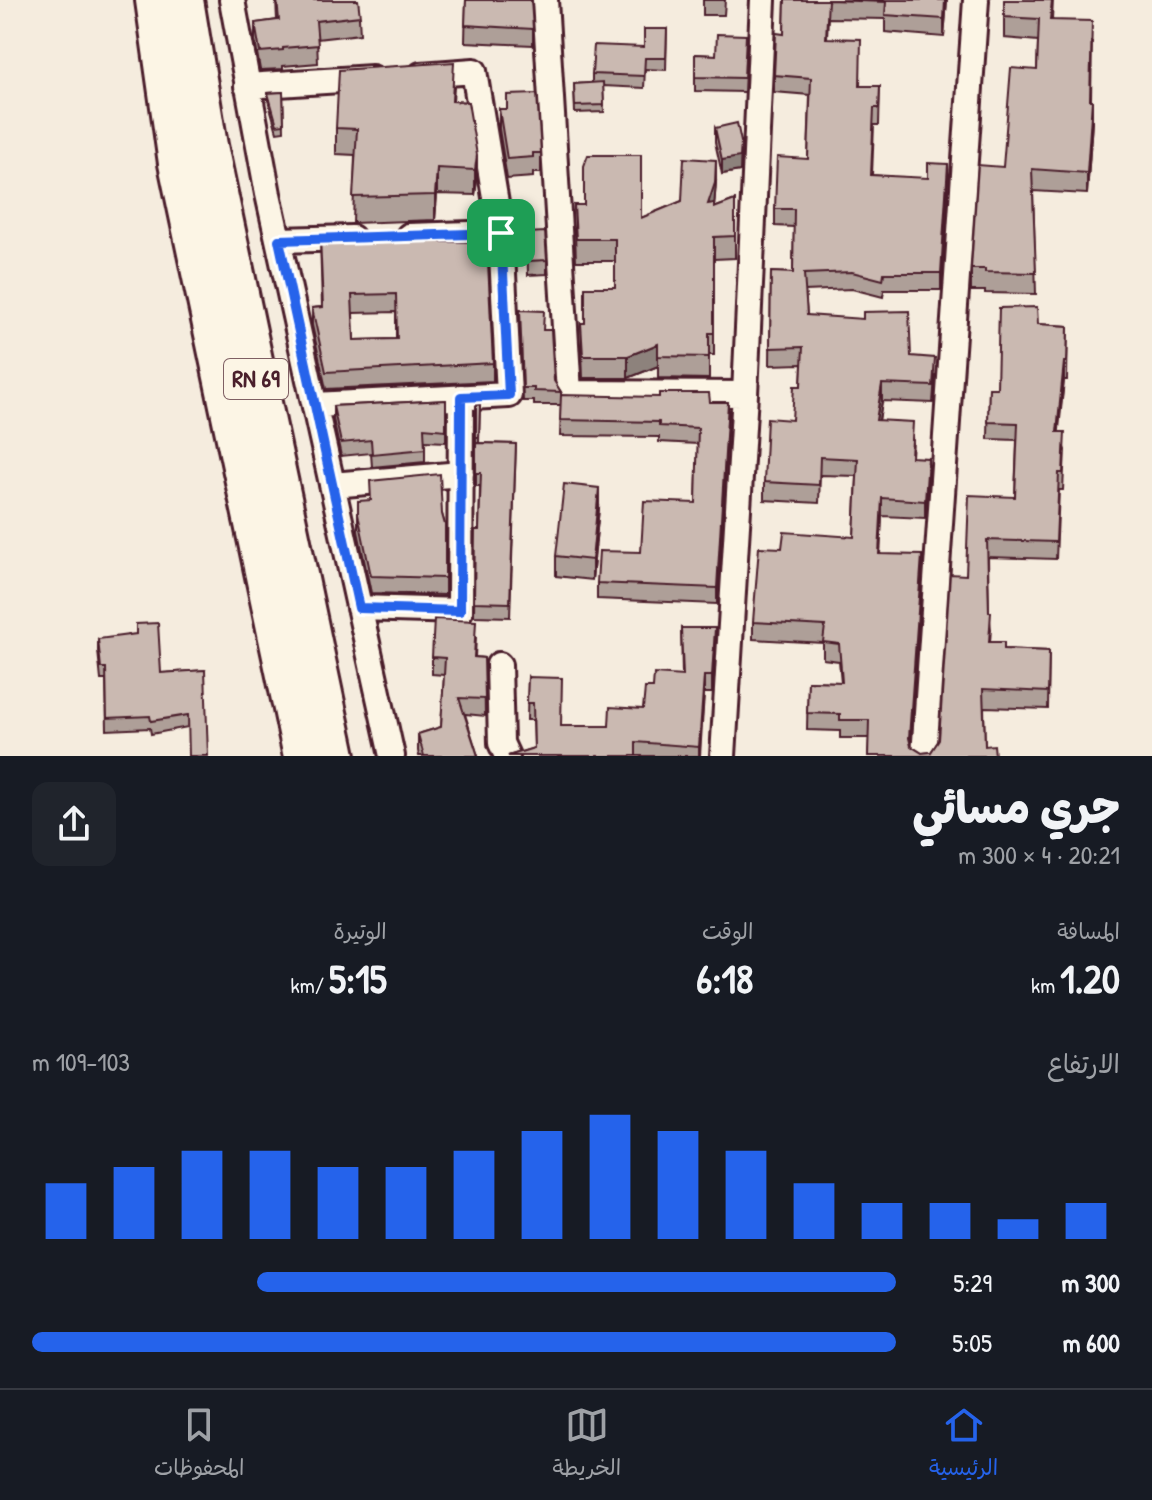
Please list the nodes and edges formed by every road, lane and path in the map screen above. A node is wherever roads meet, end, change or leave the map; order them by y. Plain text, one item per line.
1 (155, 0) edge
2 (184, 0) edge
3 (232, 0) edge
4 (545, 0) edge
5 (763, 0) edge
6 (976, 0) edge
7 (247, 86) junction
8 (501, 233) junction
9 (279, 240) junction
10 (745, 394) junction
11 (461, 397) junction
12 (315, 405) junction
13 (461, 474) junction
14 (332, 485) junction
15 (359, 608) junction
16 (499, 665) dead end
17 (303, 756) edge
18 (336, 756) edge
19 (392, 756) edge
20 (507, 756) edge
21 (723, 756) edge
22 (924, 756) edge

1 - 17 main road
2 - 18 main road, RN 69
3 - 7 street
4 - 10 street
5 - 10 street
6 - 22 street
7 - 8 street
7 - 9 street
8 - 9 street
8 - 11 street
9 - 12 street
10 - 21 street
11 - 12 street
11 - 13 street
12 - 14 street
13 - 14 street
13 - 15 street
14 - 15 street
15 - 19 street
16 - 20 street

